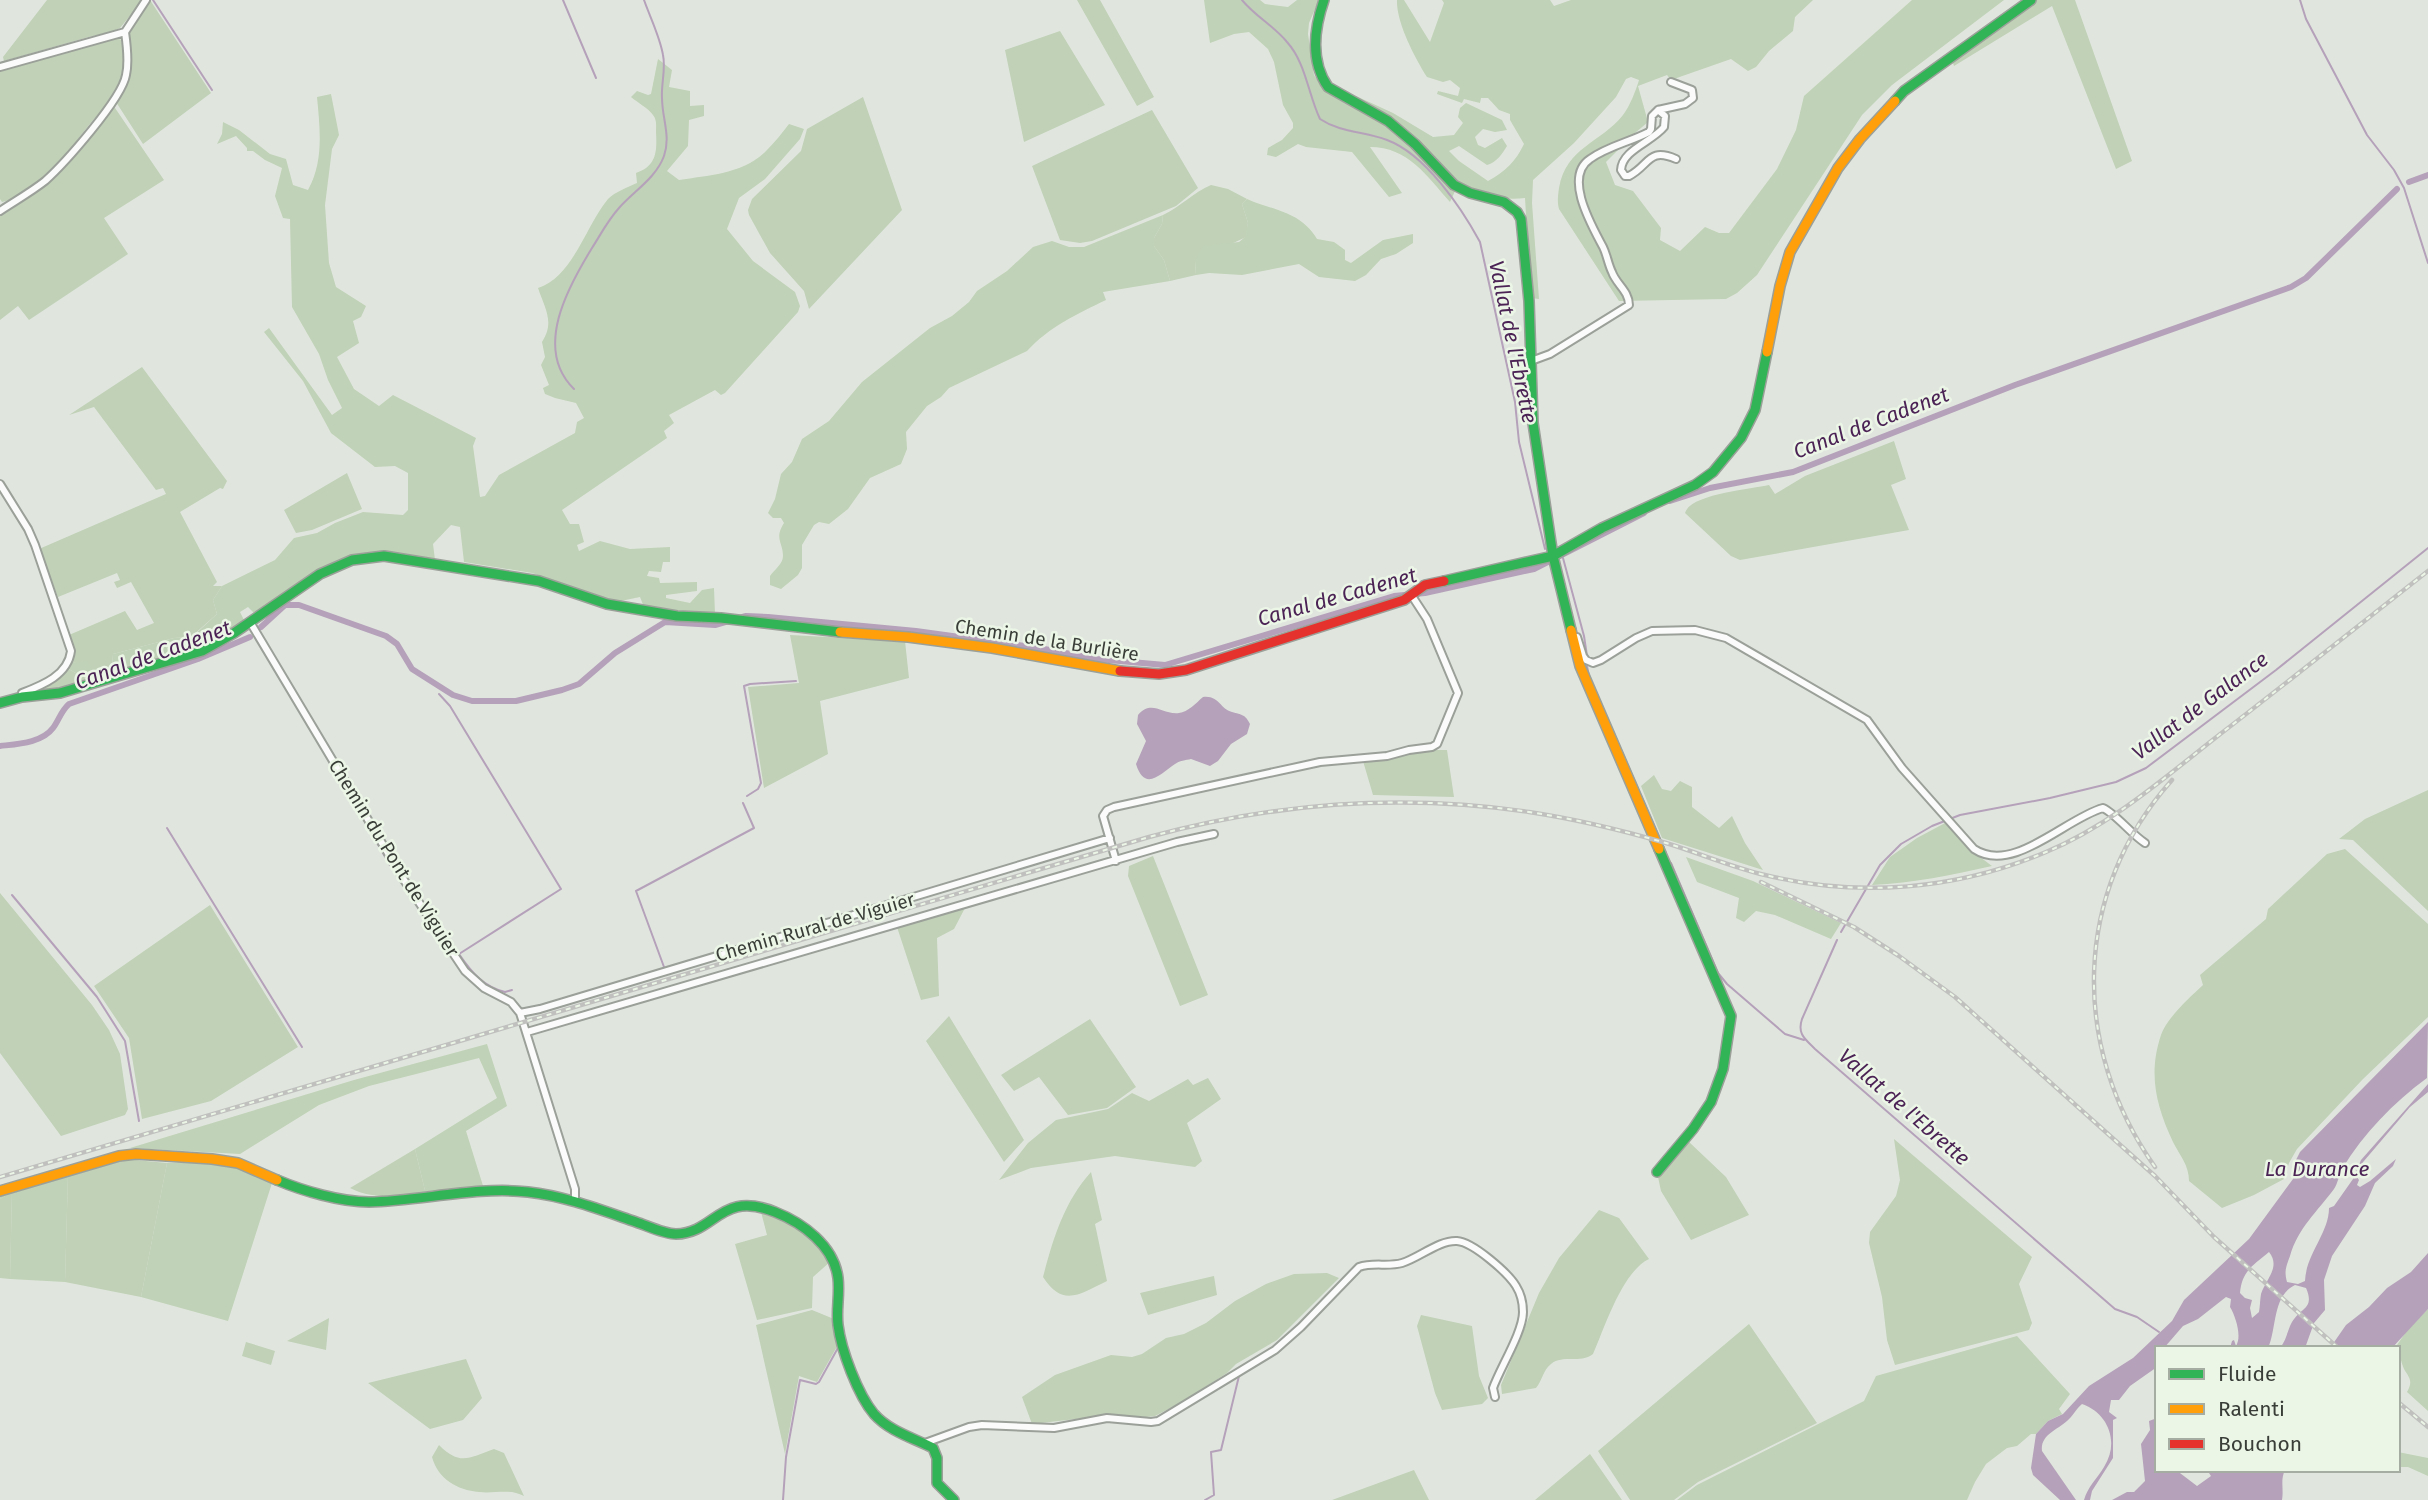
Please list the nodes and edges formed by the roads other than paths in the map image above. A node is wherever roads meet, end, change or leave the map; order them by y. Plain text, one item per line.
1 (146, 0) edge
2 (1324, 0) edge
3 (2031, 0) edge
4 (125, 32) junction
5 (0, 67) edge
6 (1671, 82) dead end
7 (1658, 110) junction
8 (1676, 159) dead end
9 (0, 211) edge
10 (1531, 361) junction
11 (0, 484) edge
12 (1554, 560) junction
13 (1415, 593) junction
14 (250, 622) junction
15 (1570, 623) junction
16 (22, 697) junction
17 (0, 703) edge
18 (1214, 834) dead end
19 (1110, 838) junction
20 (2145, 843) dead end
21 (1116, 860) junction
22 (520, 1013) junction
23 (527, 1032) junction
24 (1657, 1172) dead end
25 (0, 1191) edge
26 (575, 1202) junction
27 (1494, 1398) dead end
28 (925, 1444) junction
29 (954, 1500) edge

1 - 4 street
2 - 10 street
3 - 12 street, Chemin de la Burlière
4 - 5 street
4 - 9 street
6 - 7 street
7 - 8 street
7 - 10 street
10 - 12 street
11 - 16 street
12 - 13 street, Chemin de la Burlière
12 - 15 street
13 - 14 street, Chemin de la Burlière
13 - 19 street
14 - 16 street, Chemin de la Burlière
14 - 22 street, Chemin du Pont de Viguier
15 - 20 street
15 - 24 street
16 - 17 street, Chemin de la Burlière
18 - 21 street
19 - 21 street
19 - 22 street, Chemin Rural de Viguier
21 - 23 street
22 - 23 street
23 - 26 street
25 - 26 street
26 - 28 street
27 - 28 street
28 - 29 street

